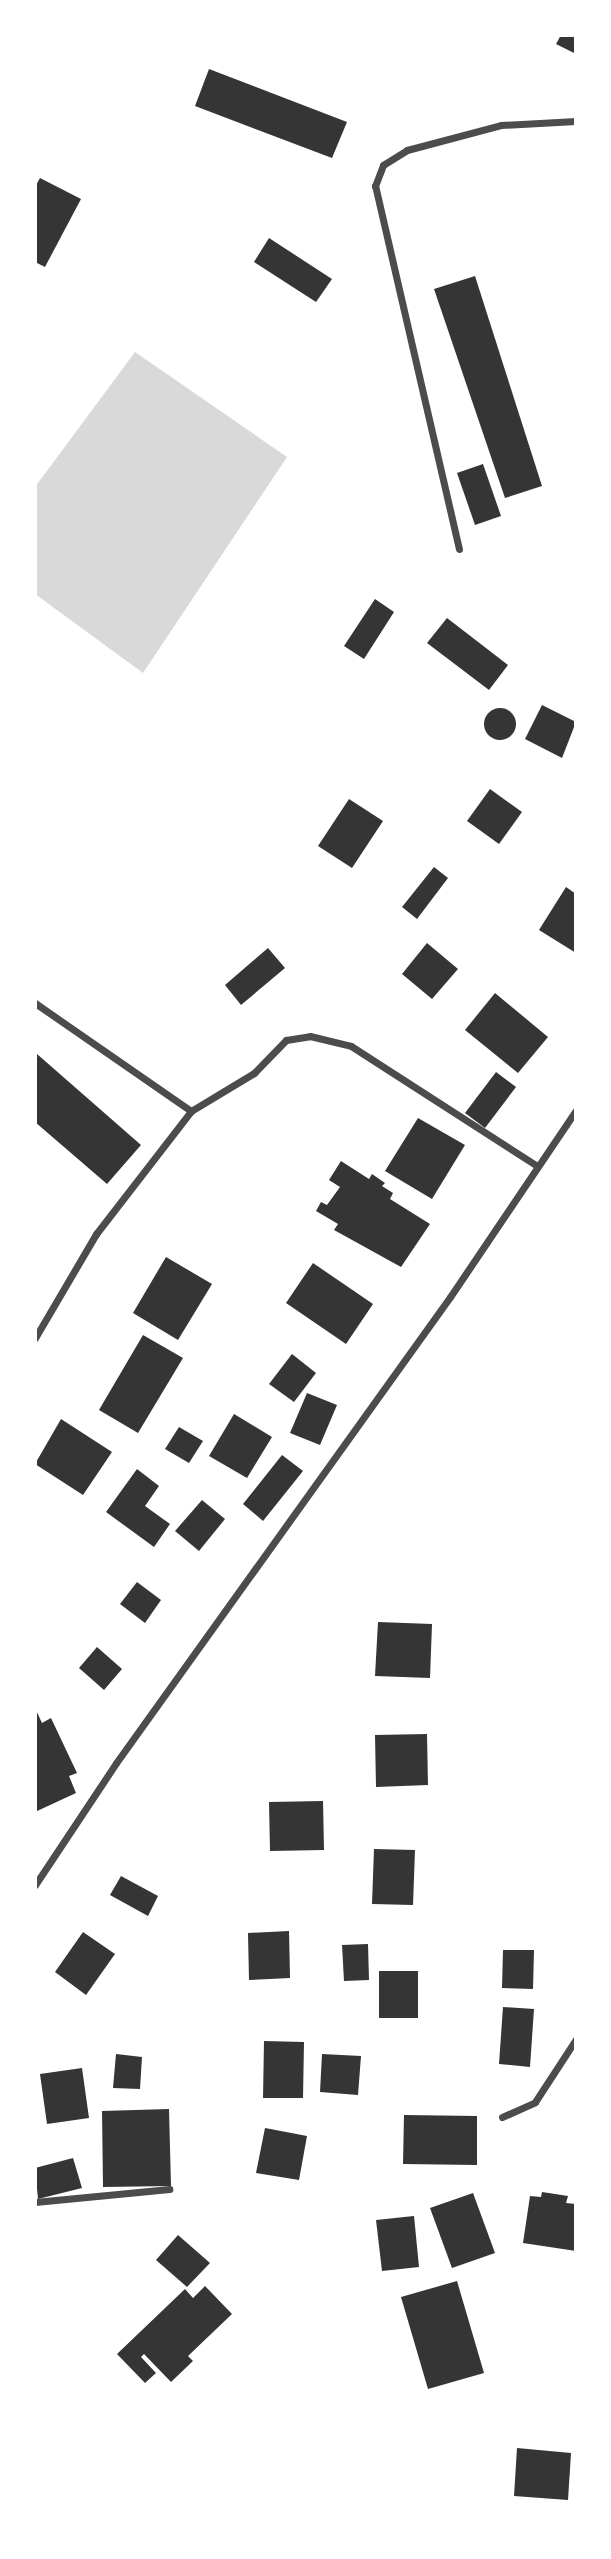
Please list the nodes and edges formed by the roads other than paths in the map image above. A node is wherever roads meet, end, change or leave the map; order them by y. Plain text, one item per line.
1 (576, 121) edge
2 (459, 549) dead end
3 (35, 1003) edge
4 (576, 1110) edge
5 (191, 1111) junction
6 (536, 1165) junction
7 (35, 1338) edge
8 (35, 1885) edge
9 (576, 2039) edge
10 (502, 2117) dead end
11 (169, 2189) dead end
12 (35, 2202) edge

1 - 2 street
3 - 5 street
4 - 6 street
5 - 6 street
5 - 7 street
6 - 8 street
9 - 10 street
11 - 12 street

